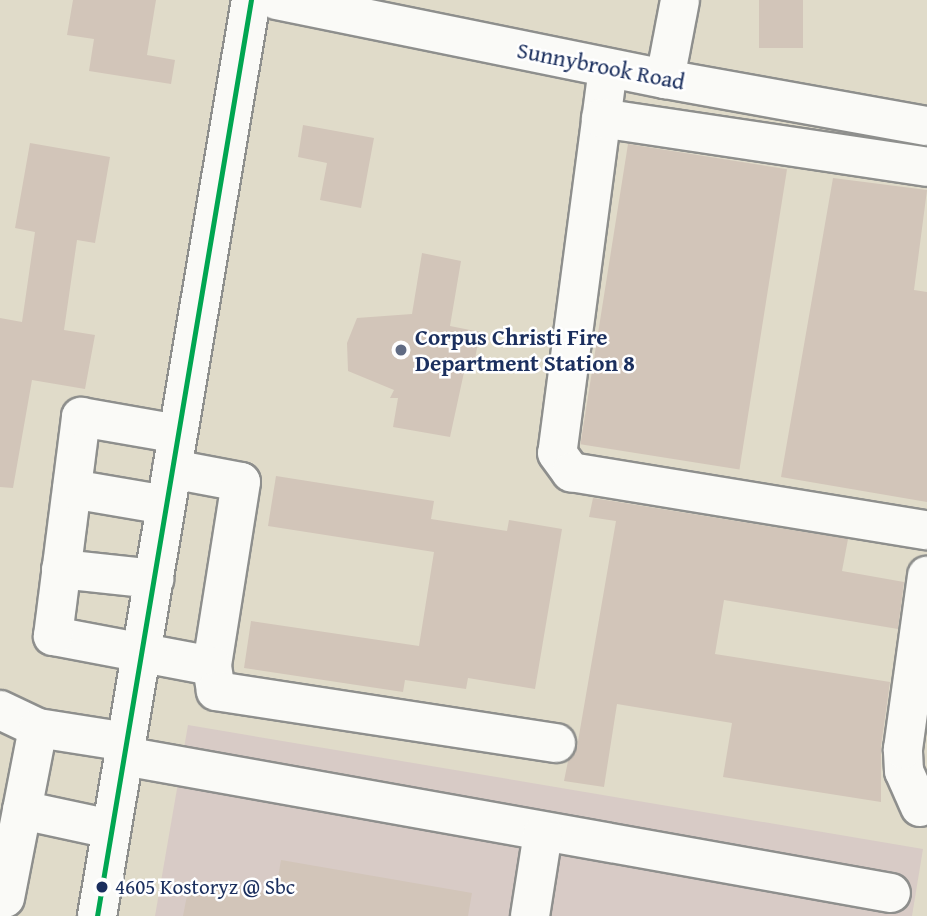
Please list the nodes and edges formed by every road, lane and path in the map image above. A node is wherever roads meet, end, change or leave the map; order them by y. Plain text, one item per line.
1 (251, 0) edge
2 (276, 0) edge
3 (680, 0) edge
4 (608, 68) junction
5 (665, 79) junction
6 (601, 118) junction
7 (927, 126) edge
8 (927, 167) edge
9 (172, 469) junction
10 (72, 489) junction
11 (927, 530) edge
12 (61, 569) junction
13 (927, 576) edge
14 (154, 579) junction
15 (141, 655) junction
16 (212, 666) junction
17 (0, 710) edge
18 (38, 728) junction
19 (556, 743) dead end
20 (125, 749) junction
21 (920, 807) dead end
22 (22, 810) junction
23 (111, 829) junction
24 (543, 833) junction
25 (891, 893) dead end
26 (5, 898) dead end
27 (97, 916) edge
28 (530, 916) edge

1 - 9 main road
2 - 4 main road, Sunnybrook Road
3 - 5 main road
4 - 5 main road, Sunnybrook Road
4 - 6 main road
5 - 7 main road, Sunnybrook Road
6 - 8 main road
6 - 11 main road
9 - 10 main road
9 - 10 main road
9 - 14 main road
9 - 16 main road
10 - 12 main road
12 - 14 main road
12 - 15 main road
13 - 21 main road
14 - 15 main road
15 - 16 main road
15 - 20 main road
16 - 19 main road
17 - 18 main road
18 - 20 main road
18 - 22 main road
20 - 23 main road
20 - 24 main road
22 - 23 main road
22 - 26 main road
23 - 27 main road
24 - 25 main road
24 - 28 main road

